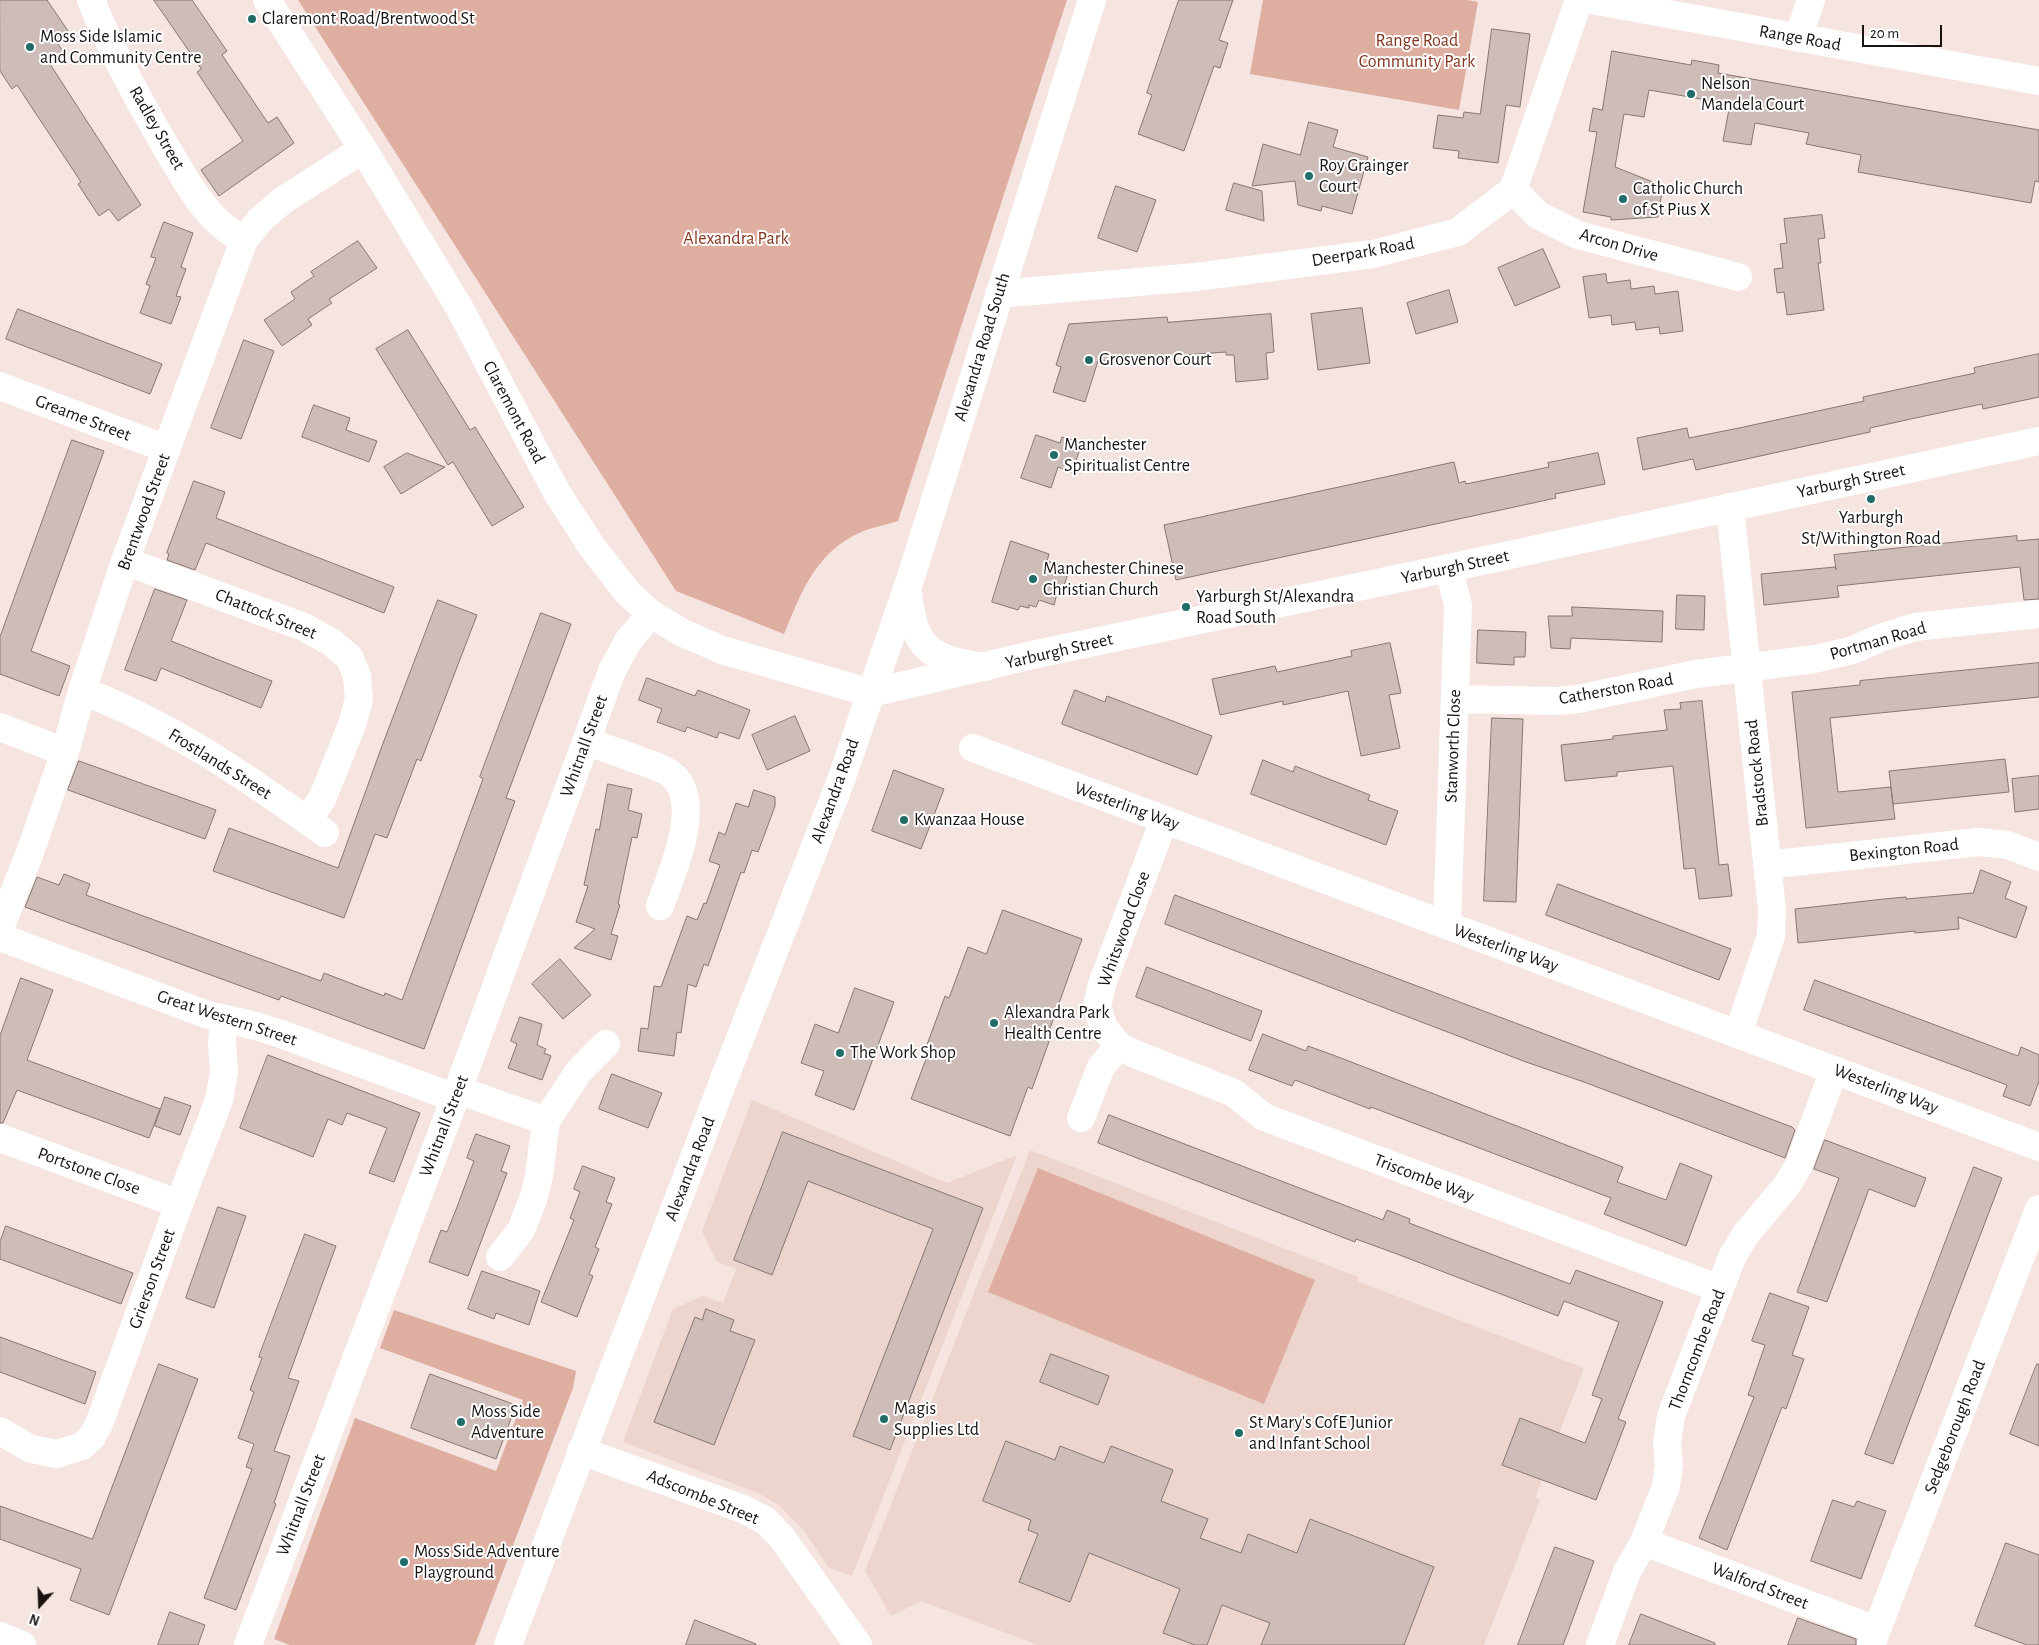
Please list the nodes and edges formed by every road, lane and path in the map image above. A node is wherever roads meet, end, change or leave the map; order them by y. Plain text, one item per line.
1 (91, 0) edge
2 (267, 0) edge
3 (1092, 0) edge
4 (1579, 0) edge
5 (1591, 0) edge
6 (1811, 0) edge
7 (1798, 38) junction
8 (2039, 81) edge
9 (363, 149) junction
10 (1514, 190) junction
11 (244, 240) junction
12 (1738, 277) dead end
13 (999, 294) junction
14 (0, 386) edge
15 (2039, 441) edge
16 (167, 449) junction
17 (1730, 507) junction
18 (125, 561) junction
19 (1449, 568) junction
20 (908, 587) junction
21 (651, 614) junction
22 (2039, 614) edge
23 (1746, 667) junction
24 (986, 668) junction
25 (82, 691) junction
26 (871, 693) junction
27 (1455, 699) junction
28 (0, 727) edge
29 (586, 741) junction
30 (973, 748) dead end
31 (65, 752) junction
32 (1164, 820) junction
33 (316, 827) joint
34 (2039, 857) edge
35 (1767, 865) junction
36 (660, 906) dead end
37 (1446, 925) junction
38 (0, 928) edge
39 (0, 937) edge
40 (224, 1020) junction
41 (1738, 1034) junction
42 (606, 1044) dead end
43 (1127, 1050) junction
44 (1834, 1070) junction
45 (456, 1094) junction
46 (1081, 1118) dead end
47 (546, 1121) junction
48 (0, 1138) edge
49 (2039, 1147) edge
50 (179, 1204) junction
51 (2039, 1209) edge
52 (500, 1256) dead end
53 (1720, 1289) junction
54 (0, 1431) edge
55 (581, 1451) junction
56 (1644, 1542) junction
57 (0, 1636) edge
58 (1873, 1637) edge
59 (22, 1645) edge
60 (248, 1645) edge
61 (508, 1645) edge
62 (858, 1645) edge
63 (1600, 1645) edge

1 - 11 street, Radley Street
2 - 9 street, Claremont Road
3 - 13 street, Alexandra Road South
4 - 10 street
5 - 7 street, Range Road
6 - 7 street
7 - 8 street, Range Road
9 - 11 street, Brentwood Street
9 - 21 street, Claremont Road
10 - 12 street, Arcon Drive
10 - 13 street, Deerpark Road
11 - 16 street, Brentwood Street
13 - 20 street, Alexandra Road South
14 - 16 street, Greame Street
15 - 17 street, Yarburgh Street
16 - 18 street, Brentwood Street
17 - 19 street, Yarburgh Street
17 - 23 street, Bradstock Road
18 - 25 street, Brentwood Street
18 - 33 street, Chattock Street
19 - 24 street, Yarburgh Street
19 - 27 street, Stanworth Close
20 - 24 street
20 - 26 street, Alexandra Road South
21 - 26 street, Claremont Road
21 - 29 street, Whitnall Street
22 - 23 street, Portman Road
23 - 27 street, Catherston Road
23 - 35 street, Bradstock Road
24 - 26 street, Yarburgh Street
25 - 31 street, Brentwood Street
25 - 33 street, Frostlands Street
26 - 55 street, Alexandra Road
27 - 37 street, Stanworth Close
28 - 31 street
29 - 36 street
29 - 45 street, Whitnall Street
30 - 32 street, Westerling Way
31 - 38 street, Brentwood Street
32 - 37 street, Westerling Way
32 - 43 street, Whitswood Close
34 - 35 street, Bexington Road
35 - 41 street, Bradstock Road
37 - 41 street, Westerling Way
39 - 40 street, Great Western Street
40 - 45 street, Great Western Street
40 - 50 street, Grierson Street
41 - 44 street, Westerling Way
42 - 47 street
43 - 46 street
43 - 53 street, Triscombe Way
44 - 49 street, Westerling Way
44 - 53 street, Thorncombe Road
45 - 47 street, Great Western Street
45 - 60 street, Whitnall Street
47 - 52 street
48 - 50 street, Portstone Close
50 - 54 street, Grierson Street
51 - 58 street, Sedgeborough Road
53 - 56 street, Thorncombe Road
55 - 61 street, Alexandra Road
55 - 62 street, Adscombe Street
56 - 58 street, Walford Street
56 - 63 street, Thorncombe Road
57 - 59 street

